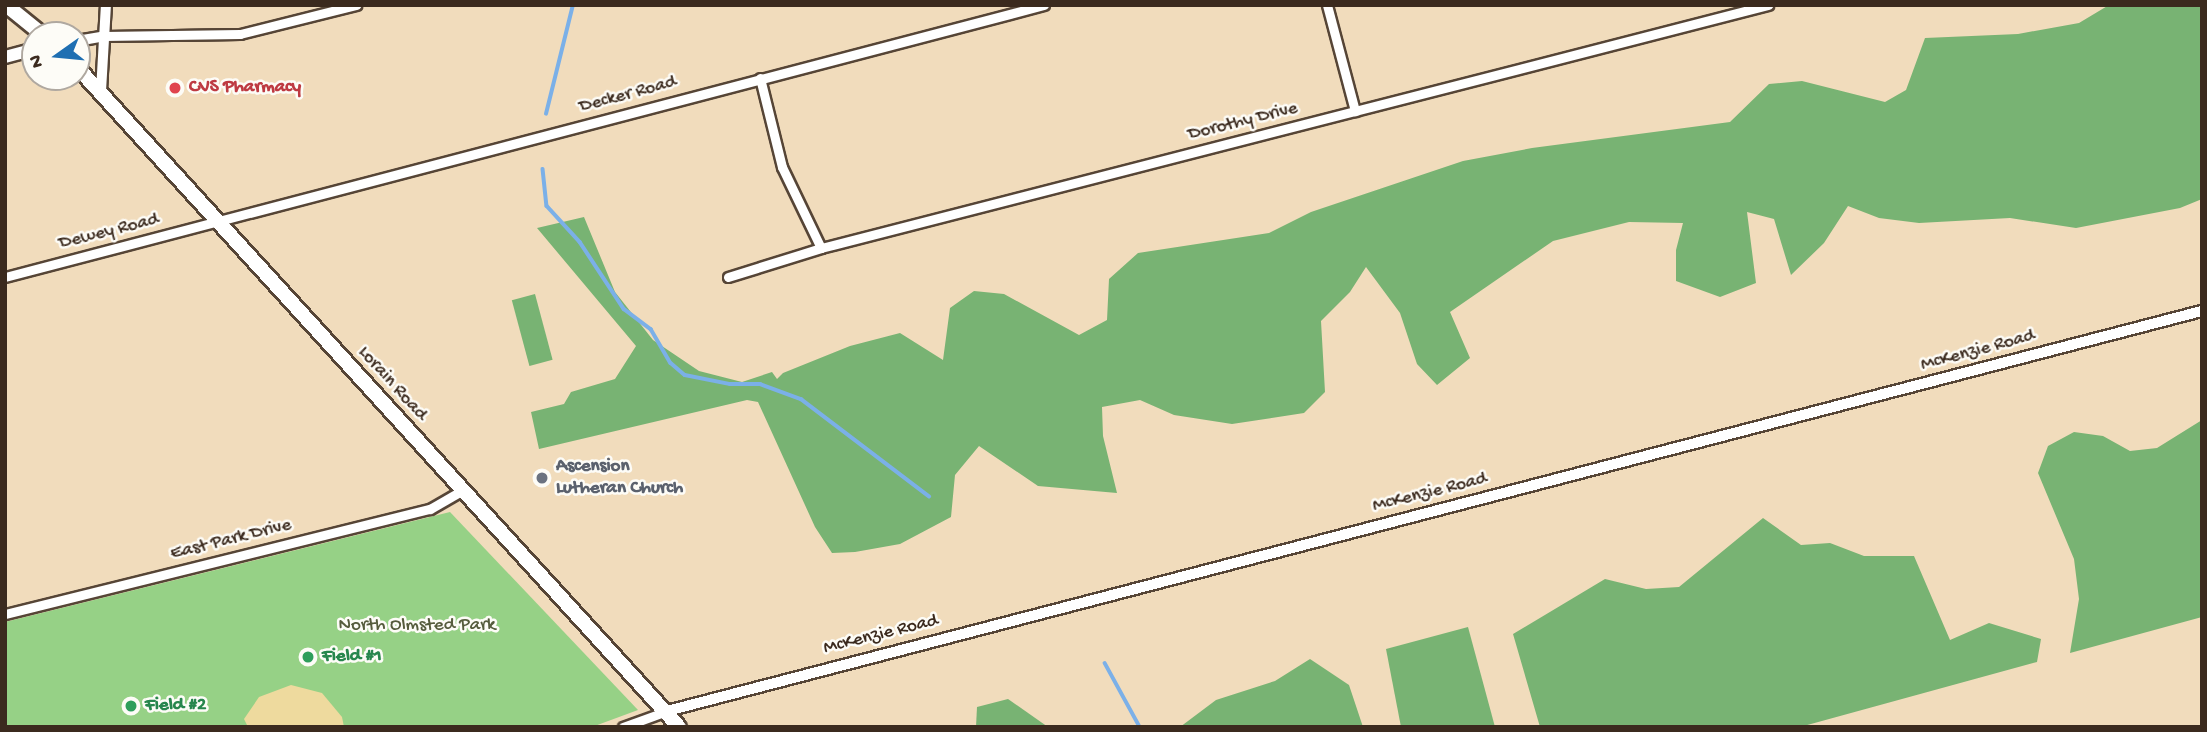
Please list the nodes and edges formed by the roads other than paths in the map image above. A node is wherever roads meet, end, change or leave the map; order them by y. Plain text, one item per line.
1 (6, 5) edge
2 (106, 5) edge
3 (356, 5) edge
4 (1044, 5) edge
5 (1327, 5) edge
6 (1768, 5) edge
7 (26, 21) edge
8 (104, 36) junction
9 (91, 38) edge
10 (760, 78) junction
11 (91, 81) edge
12 (101, 91) junction
13 (1355, 111) junction
14 (221, 222) junction
15 (821, 248) junction
16 (5, 276) edge
17 (728, 277) dead end
18 (2202, 311) edge
19 (461, 491) junction
20 (5, 614) edge
21 (667, 711) junction
22 (623, 727) edge
23 (679, 727) edge

1 - 7 main road
2 - 8 street
3 - 8 street
4 - 10 street, Decker Road
5 - 13 street
6 - 13 street, Dorothy Drive
8 - 9 street
8 - 12 street
10 - 14 street, Decker Road
10 - 15 street
11 - 12 main road, Lorain Road
12 - 14 main road, Lorain Road
13 - 15 street, Dorothy Drive
14 - 16 street, Dewey Road
14 - 19 main road, Lorain Road
15 - 17 street, Dorothy Drive
18 - 21 street, McKenzie Road
19 - 20 street, East Park Drive
19 - 21 main road, Lorain Road
21 - 22 street
21 - 23 main road, Lorain Road

